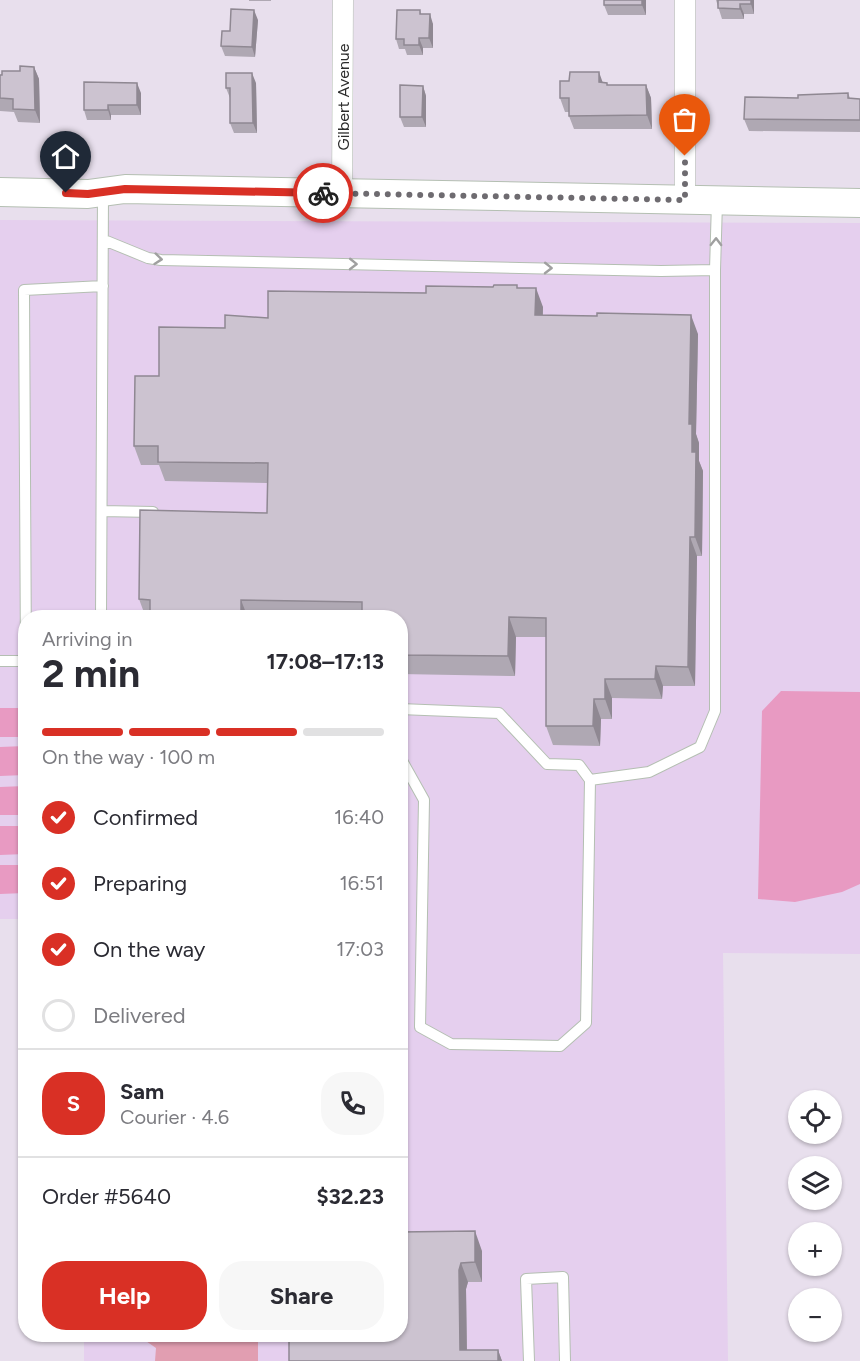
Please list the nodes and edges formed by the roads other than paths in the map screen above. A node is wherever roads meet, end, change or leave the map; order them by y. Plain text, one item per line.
1 (344, 0) edge
2 (685, 0) edge
3 (0, 192) edge
4 (103, 192) junction
5 (342, 194) junction
6 (685, 200) junction
7 (717, 201) junction
8 (860, 203) edge
9 (104, 240) junction
10 (715, 270) junction
11 (103, 286) junction
12 (102, 511) junction
13 (159, 512) edge
14 (26, 610) edge
15 (101, 610) edge
16 (0, 661) edge
17 (18, 661) edge
18 (408, 709) edge
19 (408, 772) edge
20 (590, 780) junction
21 (529, 1361) edge
22 (565, 1361) edge

1 - 5 street, Gilbert Avenue
2 - 6 street
3 - 4 main road
4 - 5 main road
4 - 9 lane
5 - 6 main road
6 - 7 main road
7 - 8 main road
10 -> 7 lane
9 -> 10 lane
9 - 11 lane
10 - 20 lane
11 - 12 lane
11 - 14 lane
12 - 13 lane
12 - 15 lane
16 - 17 lane
18 - 20 lane
19 - 20 lane
21 - 22 lane

